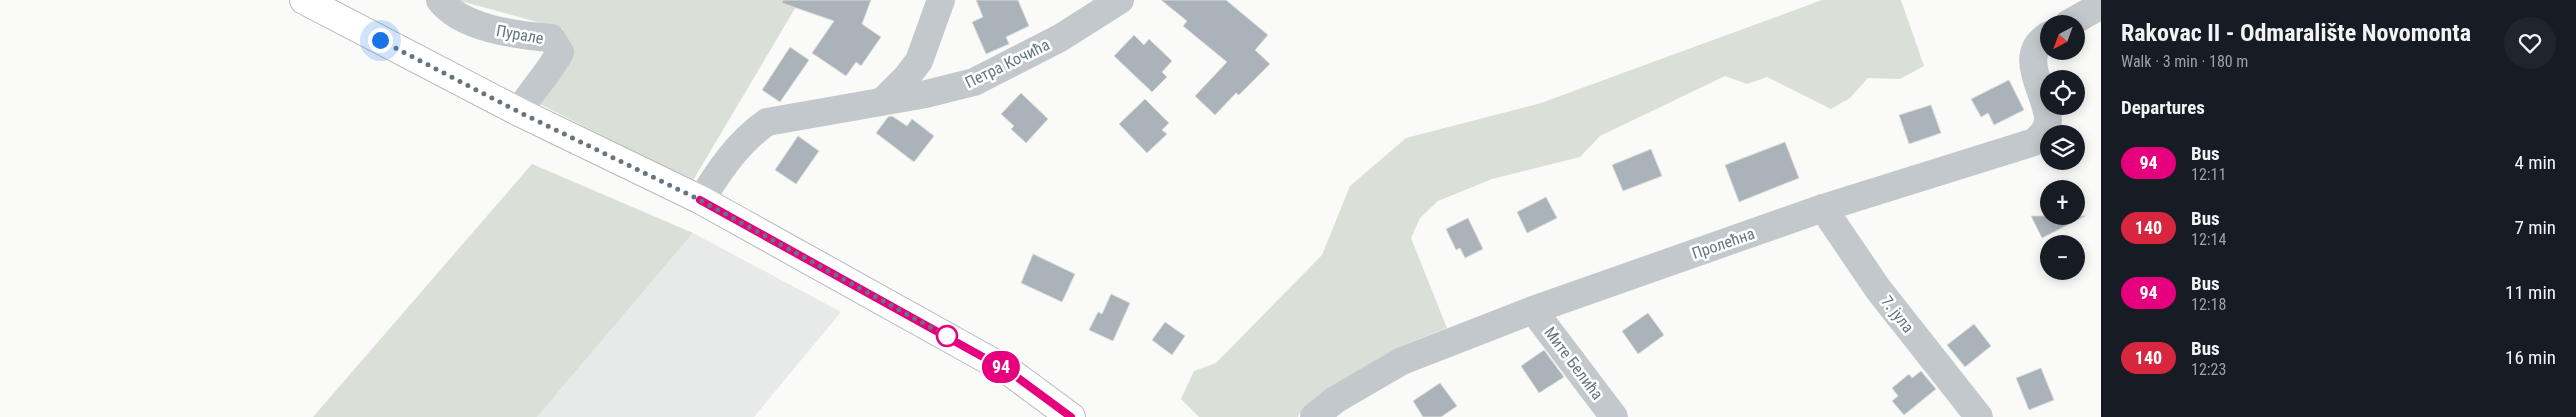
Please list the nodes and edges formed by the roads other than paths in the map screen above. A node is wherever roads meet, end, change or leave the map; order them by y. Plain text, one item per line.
1 (304, 0) edge
2 (440, 0) edge
3 (941, 0) edge
4 (1120, 0) edge
5 (2101, 5) edge
6 (2084, 15) edge
7 (2040, 43) edge
8 (884, 100) junction
9 (519, 112) junction
10 (700, 200) junction
11 (1823, 208) junction
12 (1533, 310) junction
13 (1071, 417) edge
14 (1314, 417) edge
15 (1614, 417) edge
16 (1979, 417) edge

1 - 9 main road
2 - 9 street, Пурале
3 - 8 street
4 - 8 street, Петра Кочића
5 - 6 street
7 - 11 street, Пролећна
8 - 10 street, Петра Кочића
9 - 10 main road
10 - 13 main road
11 - 12 street, Пролећна
11 - 16 street, 7. јула
12 - 14 street, Пролећна
12 - 15 street, Мите Белића

